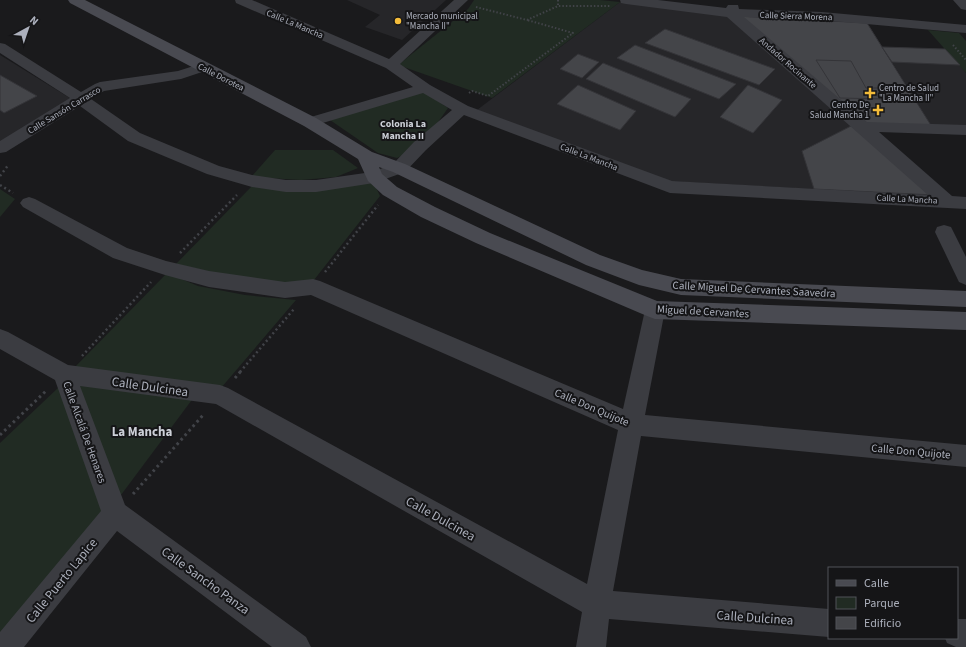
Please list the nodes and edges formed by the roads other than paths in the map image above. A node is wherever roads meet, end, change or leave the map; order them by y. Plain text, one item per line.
1 (75, 0) edge
2 (241, 0) edge
3 (627, 0) edge
4 (959, 0) edge
5 (461, 1) edge
6 (647, 1) edge
7 (733, 6) edge
8 (966, 6) edge
9 (966, 29) edge
10 (0, 47) edge
11 (391, 66) junction
12 (203, 67) junction
13 (425, 88) junction
14 (81, 99) junction
15 (458, 106) junction
16 (310, 122) junction
17 (863, 127) junction
18 (966, 130) edge
19 (0, 148) edge
20 (366, 156) junction
21 (399, 168) junction
22 (374, 177) junction
23 (946, 201) junction
24 (29, 203) dead end
25 (966, 203) edge
26 (944, 232) dead end
27 (966, 277) edge
28 (966, 299) edge
29 (655, 310) junction
30 (966, 321) edge
31 (0, 338) edge
32 (64, 374) junction
33 (631, 424) junction
34 (966, 456) edge
35 (115, 514) junction
36 (596, 604) junction
37 (828, 623) edge
38 (6, 647) edge
39 (296, 647) edge
40 (590, 647) edge

1 - 12 main road, Calle Dorotea
2 - 11 street, Calle La Mancha
3 - 6 street, Calle Sierra Morena
4 - 8 street
5 - 11 street
6 - 7 street, Calle Sierra Morena
7 - 9 street, Calle Sierra Morena
7 - 17 street, Andador Rocinante
10 - 14 street
11 - 13 street, Calle La Mancha
12 - 14 street, Calle Sansón Carrasco
12 - 16 main road, Calle Dorotea
13 - 15 street, Calle La Mancha
13 - 16 street
14 - 19 street, Calle Sansón Carrasco
14 - 22 street
15 - 21 street
15 - 23 street, Calle La Mancha
16 - 20 main road, Calle Dorotea
17 - 18 street
17 - 23 street, Andador Rocinante
20 - 21 main road, Calle Dorotea
20 - 22 main road
21 - 22 street
21 - 28 main road, Calle Miguel De Cervantes Saavedra
22 - 29 main road, Miguel de Cervantes
23 - 25 street, Calle La Mancha
24 - 33 street, Calle Don Quijote
26 - 27 street
29 - 30 main road, Miguel de Cervantes
29 - 33 street
31 - 32 street, Calle Alcalá De Henares
32 - 35 street, Calle Alcalá De Henares
32 - 36 street, Calle Dulcinea
33 - 34 street, Calle Don Quijote
33 - 36 street
35 - 38 street, Calle Puerto Lapice
35 - 39 street, Calle Sancho Panza
36 - 37 street, Calle Dulcinea
36 - 40 street

